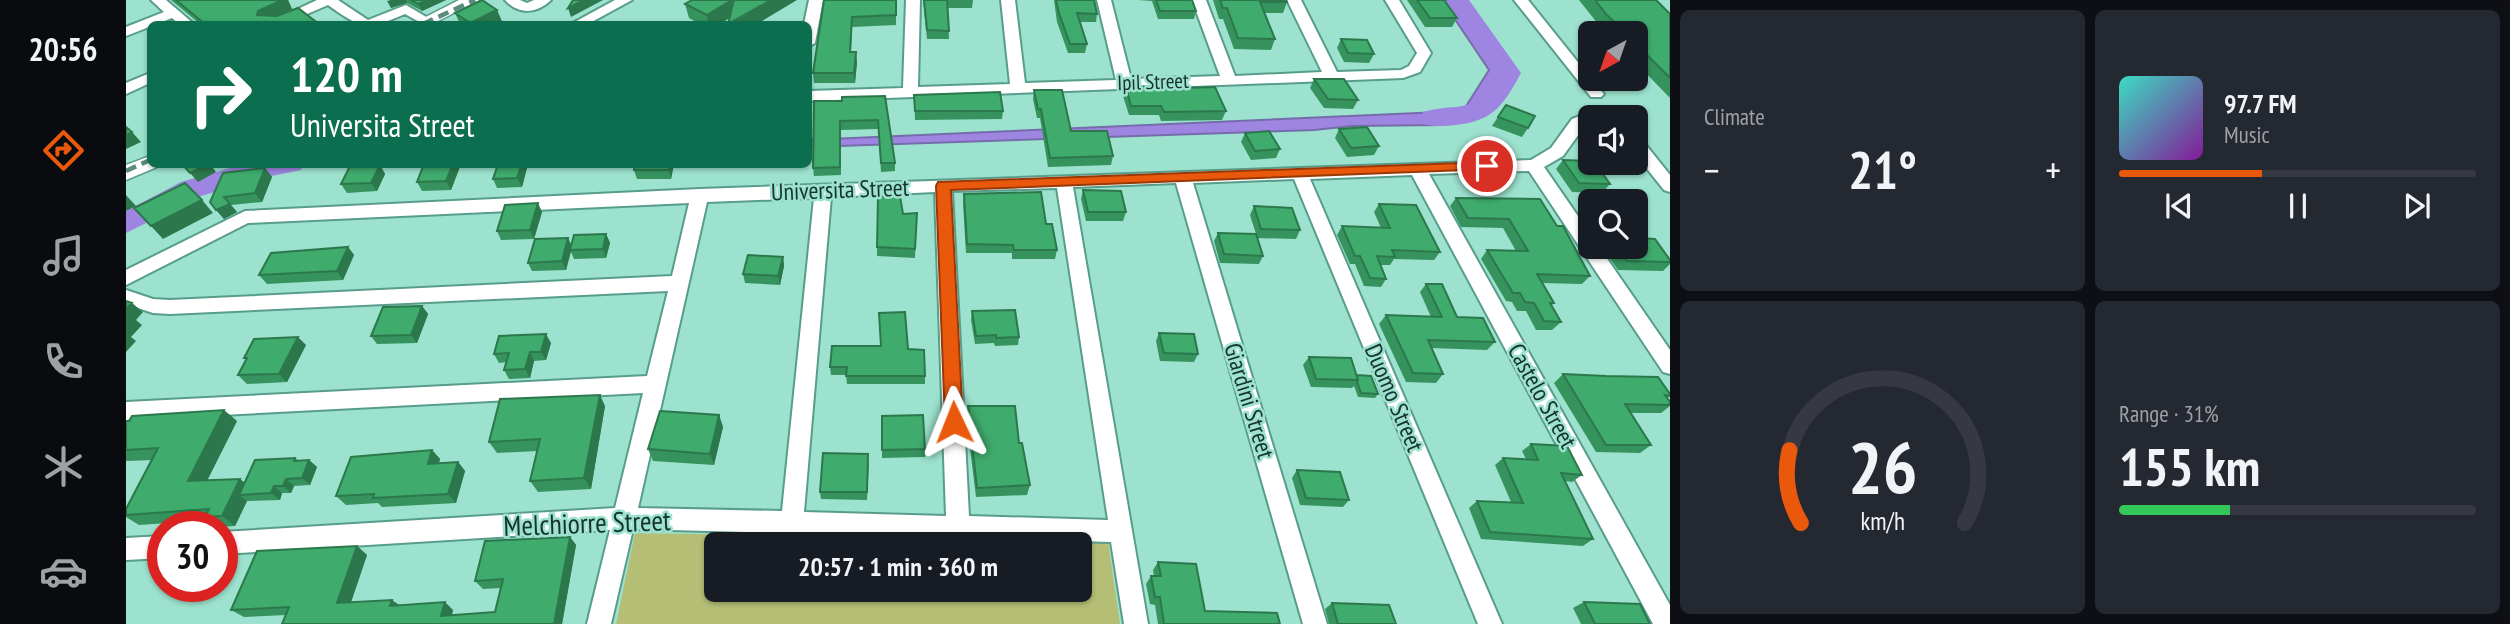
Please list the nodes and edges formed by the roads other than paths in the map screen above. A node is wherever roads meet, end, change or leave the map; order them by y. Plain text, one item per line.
1 (158, 0) edge
2 (329, 0) edge
3 (472, 0) edge
4 (488, 0) edge
5 (512, 0) edge
6 (544, 0) edge
7 (625, 0) edge
8 (816, 0) edge
9 (913, 0) edge
10 (1008, 0) edge
11 (1104, 0) edge
12 (1199, 0) edge
13 (1294, 0) edge
14 (1392, 0) edge
15 (1521, 0) edge
16 (173, 13) junction
17 (153, 21) edge
18 (183, 21) edge
19 (280, 21) edge
20 (363, 21) edge
21 (376, 21) edge
22 (425, 21) edge
23 (432, 21) edge
24 (433, 21) edge
25 (584, 21) edge
26 (812, 21) edge
27 (147, 24) edge
28 (126, 32) edge
29 (1332, 77) junction
30 (147, 79) edge
31 (1229, 80) junction
32 (1124, 83) junction
33 (1018, 87) junction
34 (126, 89) edge
35 (910, 91) junction
36 (1596, 94) dead end
37 (812, 96) edge
38 (1578, 123) edge
39 (147, 153) edge
40 (1648, 159) edge
41 (126, 163) edge
42 (147, 163) edge
43 (1534, 165) junction
44 (1417, 168) junction
45 (1298, 172) junction
46 (126, 173) edge
47 (1183, 177) junction
48 (1064, 181) junction
49 (943, 186) junction
50 (1670, 186) edge
51 (823, 191) junction
52 (701, 195) junction
53 (126, 278) edge
54 (680, 283) junction
55 (126, 297) edge
56 (1670, 366) edge
57 (656, 384) junction
58 (126, 411) edge
59 (625, 518) junction
60 (792, 523) junction
61 (958, 527) junction
62 (1121, 531) junction
63 (238, 542) edge
64 (147, 548) edge
65 (126, 549) edge
66 (599, 624) edge
67 (1136, 624) edge
68 (1315, 624) edge
69 (1490, 624) edge
70 (1667, 624) edge

1 - 16 street
2 - 19 street
2 - 20 street
3 - 23 main road
4 - 24 main road
5 - 6 street
7 - 25 street
8 - 26 street
9 - 35 street
10 - 33 street
11 - 32 street
12 - 31 street
13 - 29 street
14 - 29 street, Ipil Street
15 - 36 street
16 - 17 street
16 - 18 street
21 - 22 street
27 - 28 street
29 - 31 street, Ipil Street
30 - 34 street
31 - 32 street, Ipil Street
32 - 33 street, Ipil Street
33 - 35 street, Ipil Street
35 - 37 street, Ipil Street
38 - 43 street
39 - 41 main road
40 - 50 street
42 - 46 main road
43 - 44 street, Universita Street
43 - 56 street
44 - 45 street, Universita Street
44 - 70 street, Castelo Street
45 - 47 street, Universita Street
45 - 69 street, Duomo Street
47 - 48 street, Universita Street
47 - 68 street, Giardini Street
48 - 49 street, Universita Street
48 - 62 street
49 - 51 street, Universita Street
49 - 61 street
51 - 52 street, Universita Street
51 - 60 street
52 - 53 street, Universita Street
52 - 54 street
54 - 55 street
54 - 57 street
57 - 58 street
57 - 59 street
59 - 60 street, Melchiorre Street
59 - 63 street, Melchiorre Street
59 - 66 street
60 - 61 street, Melchiorre Street
61 - 62 street, Melchiorre Street
62 - 67 street
64 - 65 street

